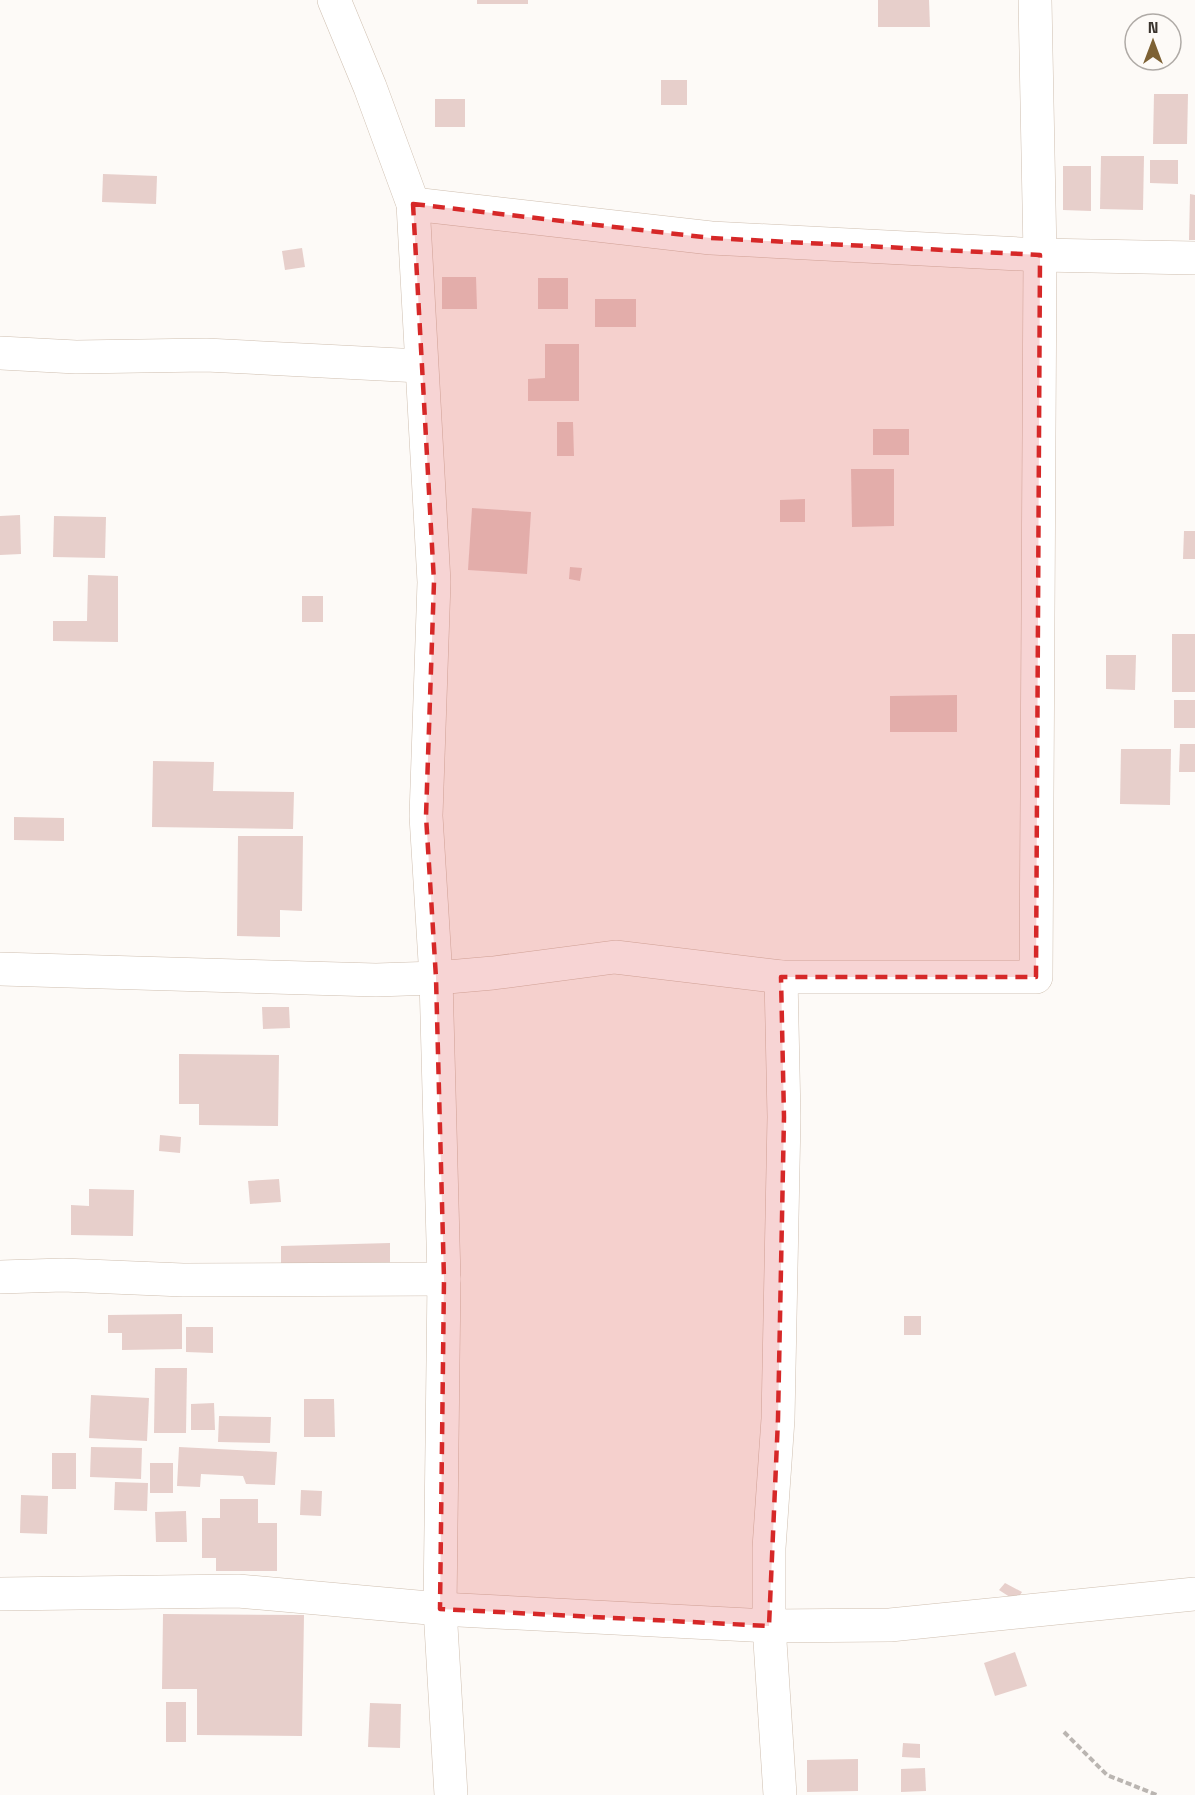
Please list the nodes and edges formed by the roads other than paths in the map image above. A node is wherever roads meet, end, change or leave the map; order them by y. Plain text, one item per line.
1 (334, 0) edge
2 (1035, 0) edge
3 (413, 204) junction
4 (1040, 255) junction
5 (1195, 258) edge
6 (0, 353) edge
7 (420, 366) junction
8 (0, 969) edge
9 (781, 977) junction
10 (436, 978) junction
11 (0, 1277) edge
12 (444, 1279) junction
13 (0, 1594) edge
14 (1195, 1594) edge
15 (440, 1609) junction
16 (769, 1626) junction
17 (452, 1795) edge
18 (780, 1795) edge

1 - 3 street
2 - 4 street
3 - 4 street
3 - 7 street
4 - 5 street
4 - 9 street
6 - 7 street
7 - 10 street
8 - 10 street
9 - 10 street
9 - 16 street
10 - 12 street
11 - 12 street
12 - 15 street
13 - 15 street
14 - 16 street
15 - 16 street
15 - 17 street
16 - 18 street

